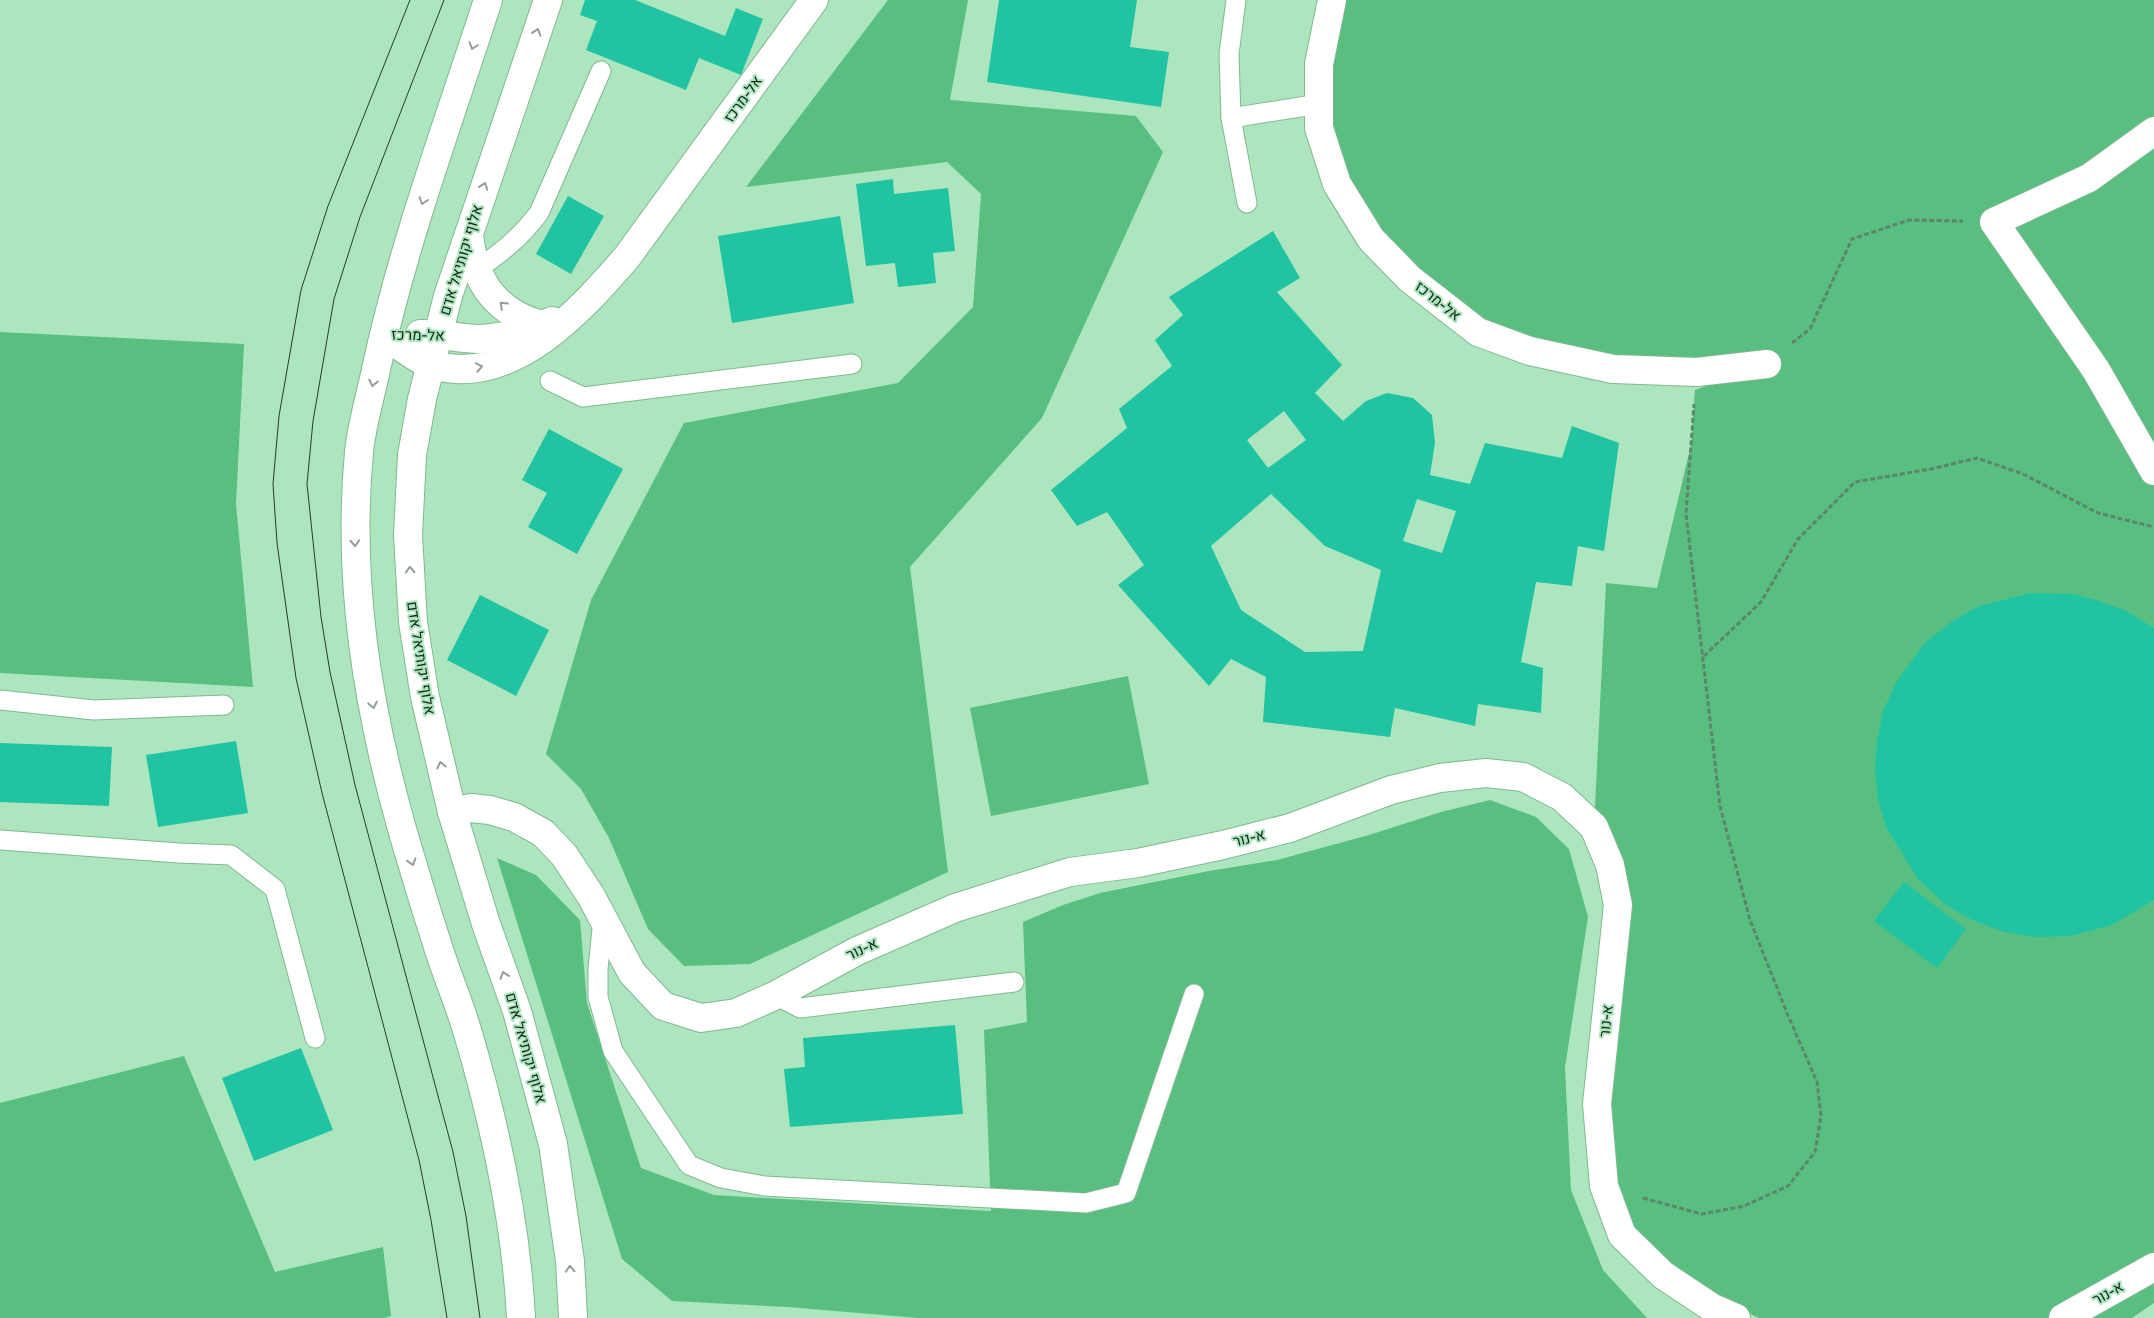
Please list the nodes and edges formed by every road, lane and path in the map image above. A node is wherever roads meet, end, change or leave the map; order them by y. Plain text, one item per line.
1 (488, 0) edge
2 (548, 0) edge
3 (814, 0) edge
4 (1236, 0) edge
5 (1332, 0) edge
6 (601, 72) dead end
7 (1319, 104) junction
8 (1231, 118) junction
9 (2154, 131) edge
10 (1247, 203) dead end
11 (1994, 222) junction
12 (468, 232) junction
13 (476, 270) junction
14 (596, 292) junction
15 (542, 325) junction
16 (439, 333) junction
17 (384, 335) junction
18 (852, 364) dead end
19 (1767, 364) joint
20 (431, 365) junction
21 (1697, 372) junction
22 (550, 381) dead end
23 (2154, 471) edge
24 (2154, 527) edge
25 (1704, 657) junction
26 (0, 700) edge
27 (224, 705) dead end
28 (452, 812) junction
29 (0, 840) edge
30 (603, 918) junction
31 (1014, 982) dead end
32 (776, 994) junction
33 (1194, 994) dead end
34 (315, 1038) dead end
35 (1604, 1186) junction
36 (2154, 1268) edge
37 (521, 1318) edge
38 (573, 1318) edge
39 (1736, 1318) edge
40 (2063, 1318) edge

1 -> 17 street
12 -> 2 street, אלוף יקותיאל אדם
3 - 14 street, אל-מרכז
4 - 8 lane
5 - 7 street, אל-מרכז
6 - 13 lane
7 - 8 lane
7 - 21 street, אל-מרכז
8 - 10 lane
9 - 11 street
11 - 19 path
11 - 23 street
12 - 13 street
12 - 16 street, אלוף יקותיאל אדם
15 -> 13 street
14 - 15 street, אל-מרכז
20 -> 14 street, אל-מרכז
15 - 16 street, אל-מרכז
16 - 17 street, אל-מרכז
16 - 20 street, אלוף יקותיאל אדם
17 - 20 street, אל-מרכז
17 -> 37 street
18 - 22 lane
19 - 21 street, אל-מרכז
28 -> 20 street, אלוף יקותיאל אדם
21 - 25 path
24 - 25 path
25 - 35 path
26 - 27 lane
28 - 30 street, א-נור
38 -> 28 street, אלוף יקותיאל אדם
29 - 34 lane
30 - 32 street, א-נור
30 - 33 lane
31 - 32 lane
32 - 35 street, א-נור
35 - 39 street, א-נור
36 - 40 street, א-נור

